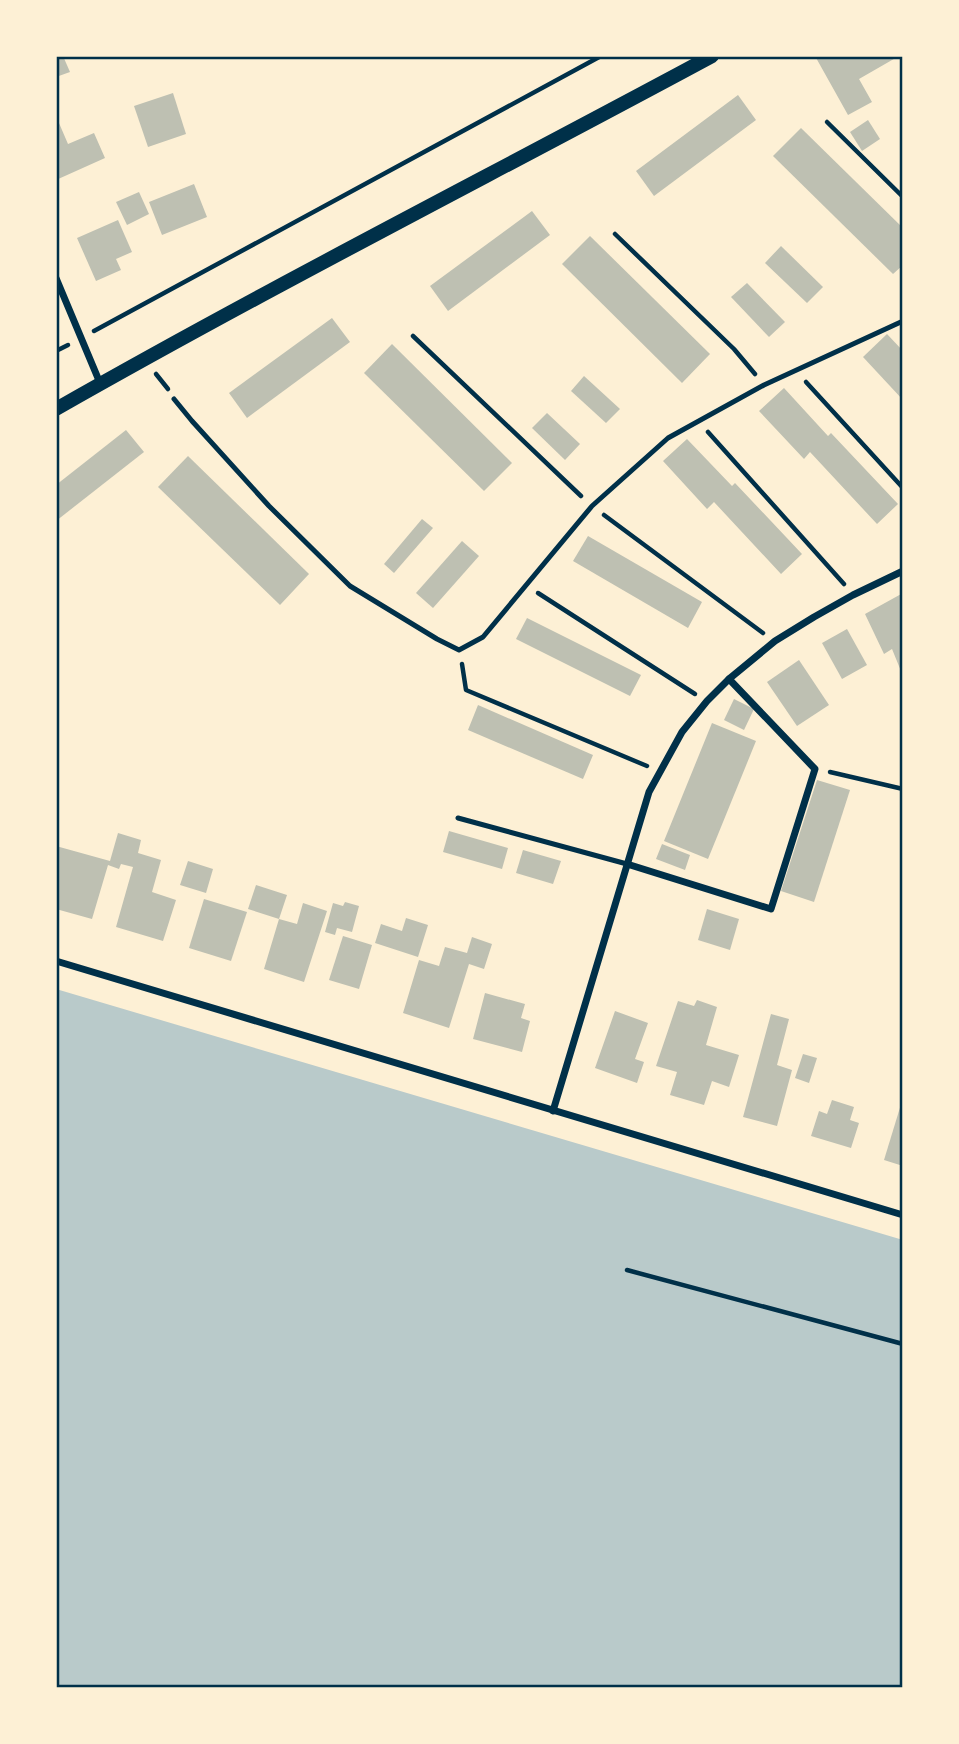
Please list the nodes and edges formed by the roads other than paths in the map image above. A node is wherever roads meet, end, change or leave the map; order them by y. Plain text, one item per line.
1 (712, 56) edge
2 (56, 278) edge
3 (903, 321) edge
4 (100, 383) junction
5 (174, 398) road end
6 (56, 409) edge
7 (903, 571) edge
8 (729, 679) junction
9 (458, 818) dead end
10 (626, 864) junction
11 (56, 961) edge
12 (553, 1111) junction
13 (903, 1216) edge

1 - 4 main road
2 - 4 street
3 - 5 lane
4 - 6 main road
7 - 8 street
8 - 10 street
8 - 10 street
9 - 10 lane
10 - 12 street
11 - 12 street
12 - 13 street

